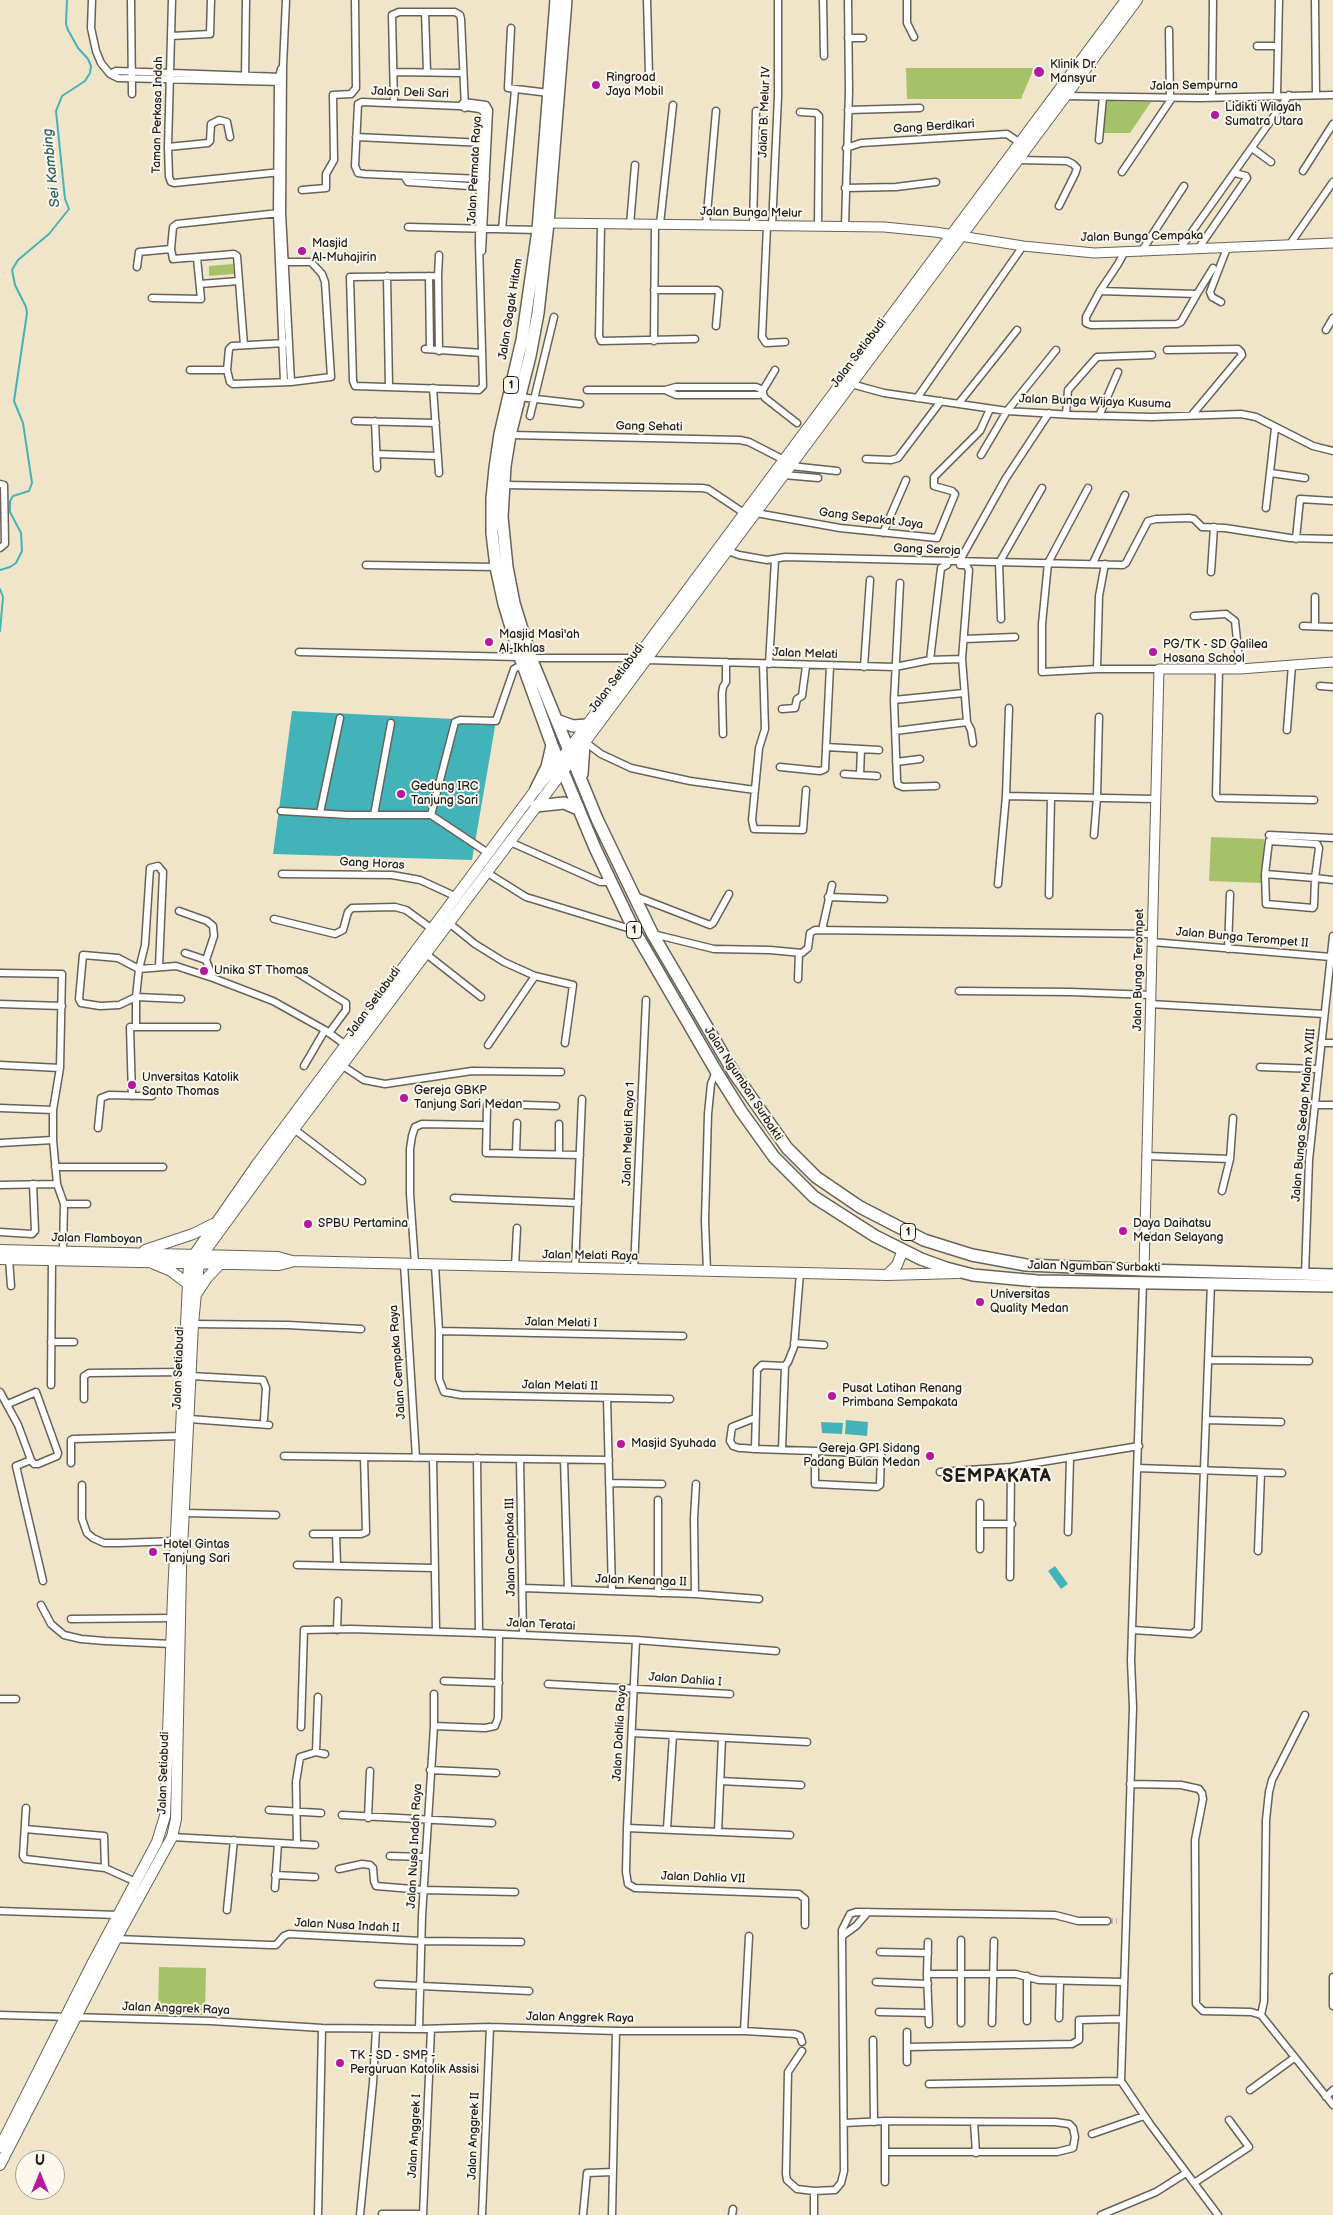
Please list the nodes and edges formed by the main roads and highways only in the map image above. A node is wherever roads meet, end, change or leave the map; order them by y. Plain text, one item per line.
1 (556, 0) edge
2 (566, 0) edge
3 (1126, 0) edge
4 (1137, 0) edge
5 (559, 33) junction
6 (1060, 96) junction
7 (957, 235) junction
8 (524, 355) junction
9 (804, 429) junction
10 (787, 463) junction
11 (704, 576) junction
12 (642, 659) junction
13 (525, 660) junction
14 (558, 721) junction
15 (587, 725) junction
16 (585, 743) junction
17 (552, 745) junction
18 (571, 753) junction
19 (561, 766) junction
20 (582, 781) junction
21 (536, 789) junction
22 (536, 806) junction
23 (578, 809) junction
24 (446, 919) junction
25 (350, 1048) junction
26 (734, 1073) junction
27 (719, 1075) junction
28 (256, 1164) junction
29 (266, 1170) junction
30 (215, 1223) junction
31 (215, 1237) junction
32 (0, 1250) edge
33 (903, 1250) junction
34 (137, 1253) junction
35 (229, 1255) junction
36 (91, 1256) junction
37 (197, 1258) junction
38 (5, 1259) edge
39 (148, 1261) junction
40 (292, 1261) junction
41 (221, 1263) junction
42 (963, 1273) junction
43 (887, 1275) junction
44 (1333, 1275) edge
45 (1144, 1276) junction
46 (188, 1284) junction
47 (1333, 1286) edge
48 (196, 1295) junction
49 (187, 1374) junction
50 (71, 2017) junction
51 (0, 2147) edge
52 (0, 2165) edge

1 - 5 highway, Jalan Gagak Hitam / 1
2 - 5 highway, Jalan Gagak Hitam / 1
3 - 6 main road, Jalan Setiabudi
4 - 6 main road, Jalan Setiabudi
5 - 8 highway, Jalan Gagak Hitam / 1
5 - 8 highway, Jalan Gagak Hitam / 1
6 - 7 main road, Jalan Setiabudi
6 - 7 main road, Jalan Setiabudi
7 - 9 main road, Jalan Setiabudi
7 - 9 main road, Jalan Setiabudi
8 - 13 highway, Jalan Gagak Hitam / 1
8 - 13 highway, Jalan Gagak Hitam / 1
9 - 10 main road, Jalan Setiabudi
10 - 11 main road, Jalan Setiabudi
10 - 11 main road, Jalan Setiabudi
11 - 12 main road, Jalan Setiabudi
12 - 15 main road, Jalan Setiabudi
12 - 16 main road, Jalan Setiabudi
13 - 14 highway, Jalan Gagak Hitam / 1
13 - 17 highway, Jalan Gagak Hitam / 1
14 - 15 highway
14 - 18 highway, Jalan Gagak Hitam / 1
15 - 18 main road, Jalan Setiabudi
16 - 18 main road, Jalan Setiabudi
16 - 20 highway
17 - 19 highway, Jalan Gagak Hitam / 1
17 - 21 highway
18 - 19 main road, Jalan Setiabudi
18 - 20 highway, Jalan Ngumban Surbakti / 1
19 - 21 main road, Jalan Setiabudi
19 - 22 main road, Jalan Setiabudi
19 - 23 highway, Jalan Ngumban Surbakti / 1
20 - 26 highway, Jalan Ngumban Surbakti / 1
21 - 24 main road, Jalan Setiabudi
22 - 23 highway
22 - 24 main road, Jalan Setiabudi
23 - 27 highway, Jalan Ngumban Surbakti / 1
24 - 25 main road, Jalan Setiabudi
24 - 25 main road, Jalan Setiabudi
25 - 28 main road, Jalan Setiabudi
25 - 29 main road, Jalan Setiabudi
26 - 27 highway
26 - 45 highway, Jalan Ngumban Surbakti / 1
27 - 33 highway, Jalan Ngumban Surbakti / 1
28 - 29 main road
28 - 30 main road, Jalan Setiabudi
29 - 31 main road, Jalan Setiabudi
30 - 34 main road
30 - 37 main road, Jalan Setiabudi
31 - 35 main road
31 - 37 main road, Jalan Setiabudi
32 - 36 main road, Jalan Flamboyan
33 - 42 highway, Jalan Ngumban Surbakti / 1
33 - 43 main road
34 - 36 main road, Jalan Flamboyan
34 - 37 main road, Jalan Flamboyan
35 - 37 main road, Jalan Melati Raya
35 - 40 main road, Jalan Melati Raya
36 - 38 main road, Jalan Flamboyan
36 - 39 main road, Jalan Flamboyan
37 - 39 main road, Jalan Flamboyan
37 - 41 main road, Jalan Melati Raya
37 - 46 main road, Jalan Setiabudi
37 - 48 main road, Jalan Setiabudi
39 - 46 main road
40 - 41 main road, Jalan Melati Raya
40 - 43 main road, Jalan Melati Raya
41 - 48 main road
42 - 43 main road, Jalan Melati Raya
42 - 45 highway, Jalan Ngumban Surbakti / 1
44 - 45 highway, Jalan Ngumban Surbakti / 1
45 - 47 highway, Jalan Ngumban Surbakti / 1
46 - 49 main road, Jalan Setiabudi
48 - 49 main road, Jalan Setiabudi
49 - 50 main road, Jalan Setiabudi
49 - 50 main road, Jalan Setiabudi
50 - 51 main road, Jalan Setiabudi
50 - 52 main road, Jalan Setiabudi

